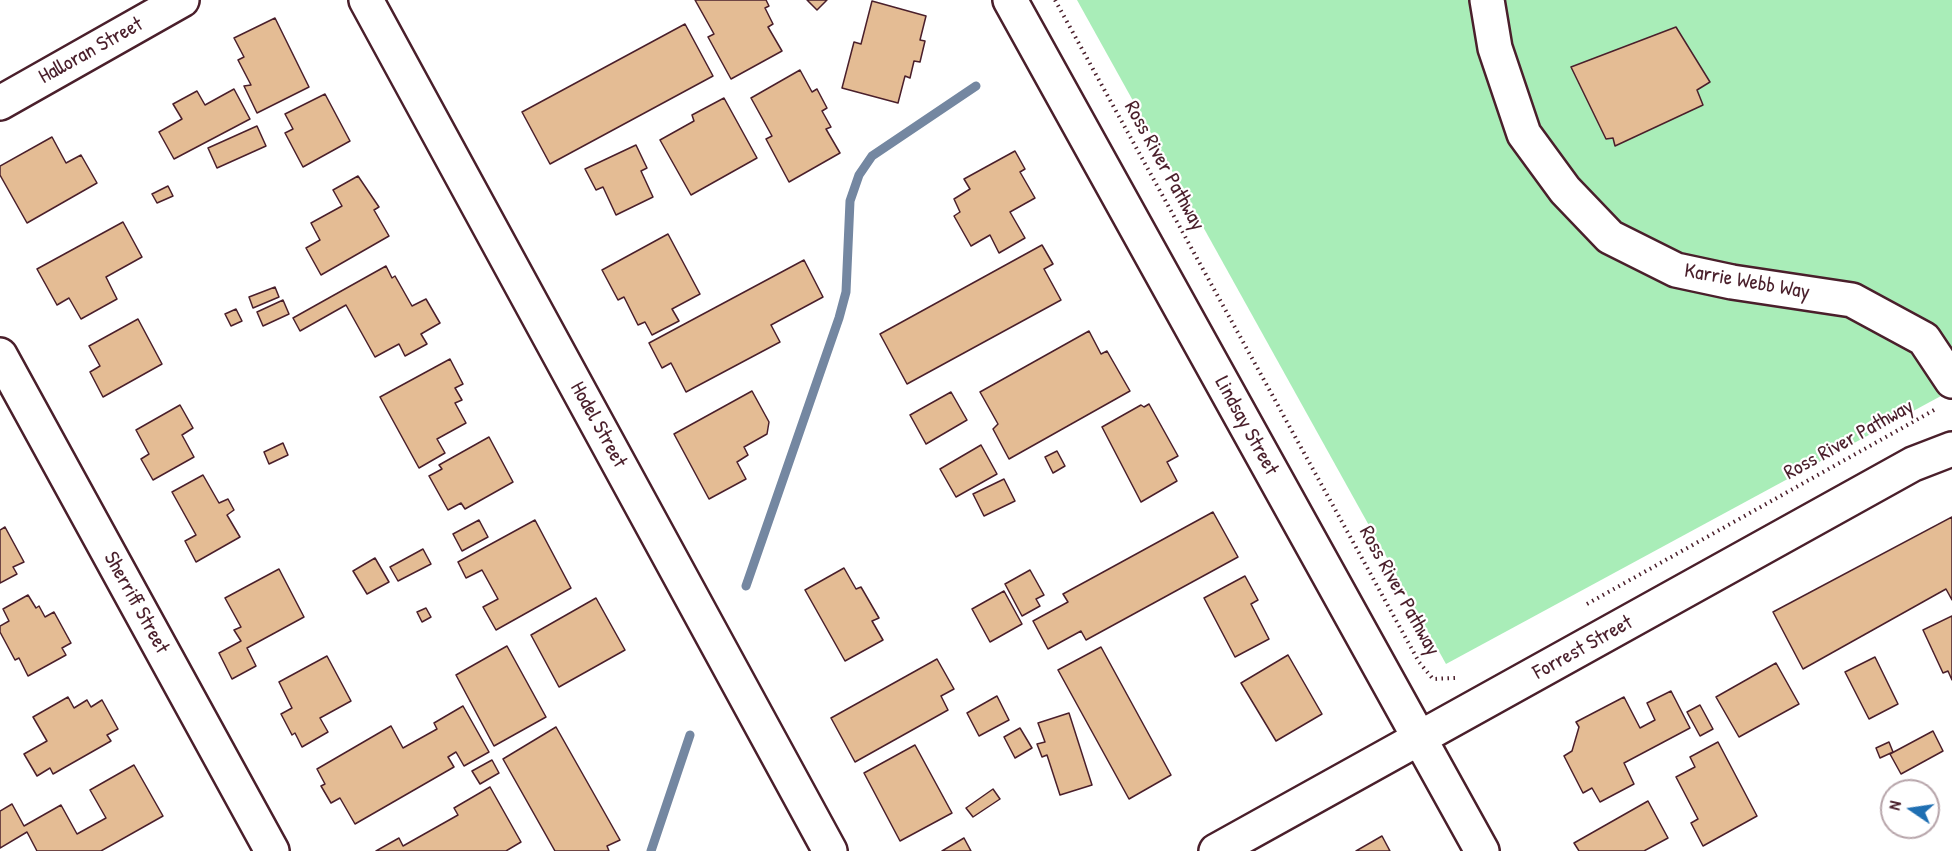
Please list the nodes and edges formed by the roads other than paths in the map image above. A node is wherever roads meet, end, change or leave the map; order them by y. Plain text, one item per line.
1 (182, 0) edge
2 (366, 0) edge
3 (1010, 0) edge
4 (1487, 0) edge
5 (0, 103) edge
6 (0, 355) edge
7 (1948, 395) edge
8 (1952, 449) edge
9 (1419, 739) junction
10 (272, 851) edge
11 (830, 851) edge
12 (1216, 851) edge
13 (1482, 851) edge

1 - 5 street, Halloran Street
2 - 11 street, Hodel Street
3 - 9 street, Lindsay Street
4 - 7 street, Karrie Webb Way
6 - 10 street, Sherriff Street
8 - 9 street, Forrest Street
9 - 12 street, Forrest Street
9 - 13 street, Lindsay Street

